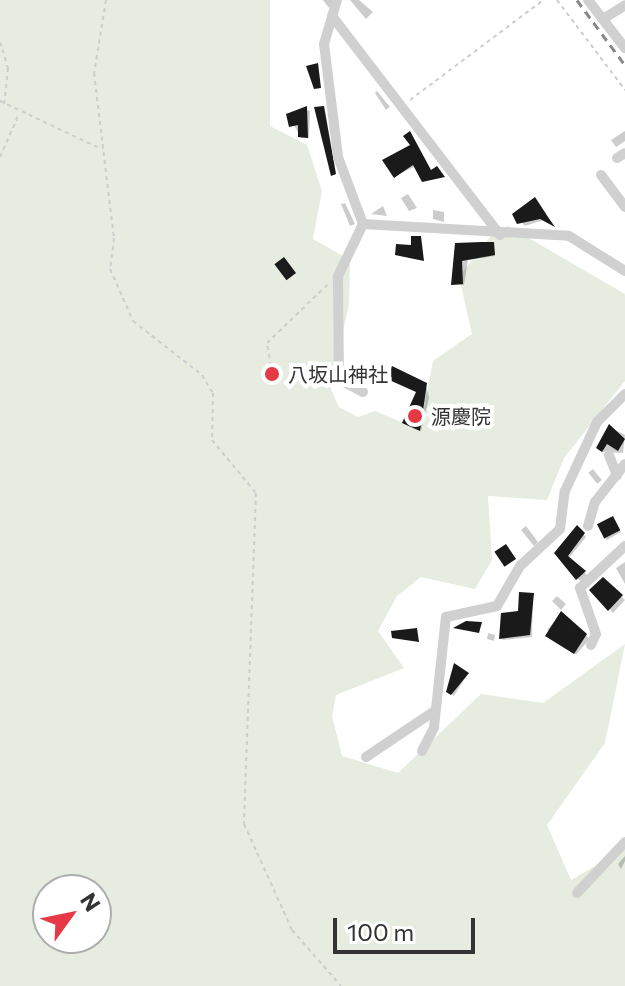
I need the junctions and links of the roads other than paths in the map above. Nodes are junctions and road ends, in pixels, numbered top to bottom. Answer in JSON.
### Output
{"nodes":[{"id":1,"x":337,"y":0,"type":"edge"},
{"id":2,"x":588,"y":0,"type":"edge"},
{"id":3,"x":625,"y":5,"type":"edge"},
{"id":4,"x":332,"y":16,"type":"junction"},
{"id":5,"x":603,"y":19,"type":"junction"},
{"id":6,"x":625,"y":48,"type":"edge"},
{"id":7,"x":601,"y":175,"type":"dead end"},
{"id":8,"x":625,"y":207,"type":"edge"},
{"id":9,"x":363,"y":224,"type":"junction"},
{"id":10,"x":500,"y":235,"type":"junction"},
{"id":11,"x":625,"y":271,"type":"edge"},
{"id":12,"x":363,"y":392,"type":"dead end"},
{"id":13,"x":625,"y":394,"type":"edge"},
{"id":14,"x":609,"y":455,"type":"dead end"},
{"id":15,"x":625,"y":464,"type":"edge"},
{"id":16,"x":617,"y":476,"type":"junction"},
{"id":17,"x":588,"y":526,"type":"dead end"},
{"id":18,"x":625,"y":546,"type":"edge"},
{"id":19,"x":591,"y":645,"type":"dead end"},
{"id":20,"x":433,"y":712,"type":"junction"},
{"id":21,"x":422,"y":751,"type":"dead end"},
{"id":22,"x":366,"y":757,"type":"dead end"},
{"id":23,"x":625,"y":842,"type":"edge"},
{"id":24,"x":577,"y":893,"type":"dead end"}],
"edges":[{"from":1,"to":4,"type":"street"},
{"from":2,"to":5,"type":"street"},
{"from":3,"to":5,"type":"street"},
{"from":4,"to":9,"type":"street"},
{"from":4,"to":10,"type":"street"},
{"from":5,"to":6,"type":"street"},
{"from":7,"to":8,"type":"street"},
{"from":9,"to":10,"type":"street"},
{"from":9,"to":12,"type":"street"},
{"from":10,"to":11,"type":"street"},
{"from":13,"to":20,"type":"street"},
{"from":14,"to":16,"type":"street"},
{"from":15,"to":16,"type":"street"},
{"from":16,"to":17,"type":"street"},
{"from":18,"to":19,"type":"street"},
{"from":20,"to":21,"type":"street"},
{"from":20,"to":22,"type":"street"},
{"from":23,"to":24,"type":"street"}]}
